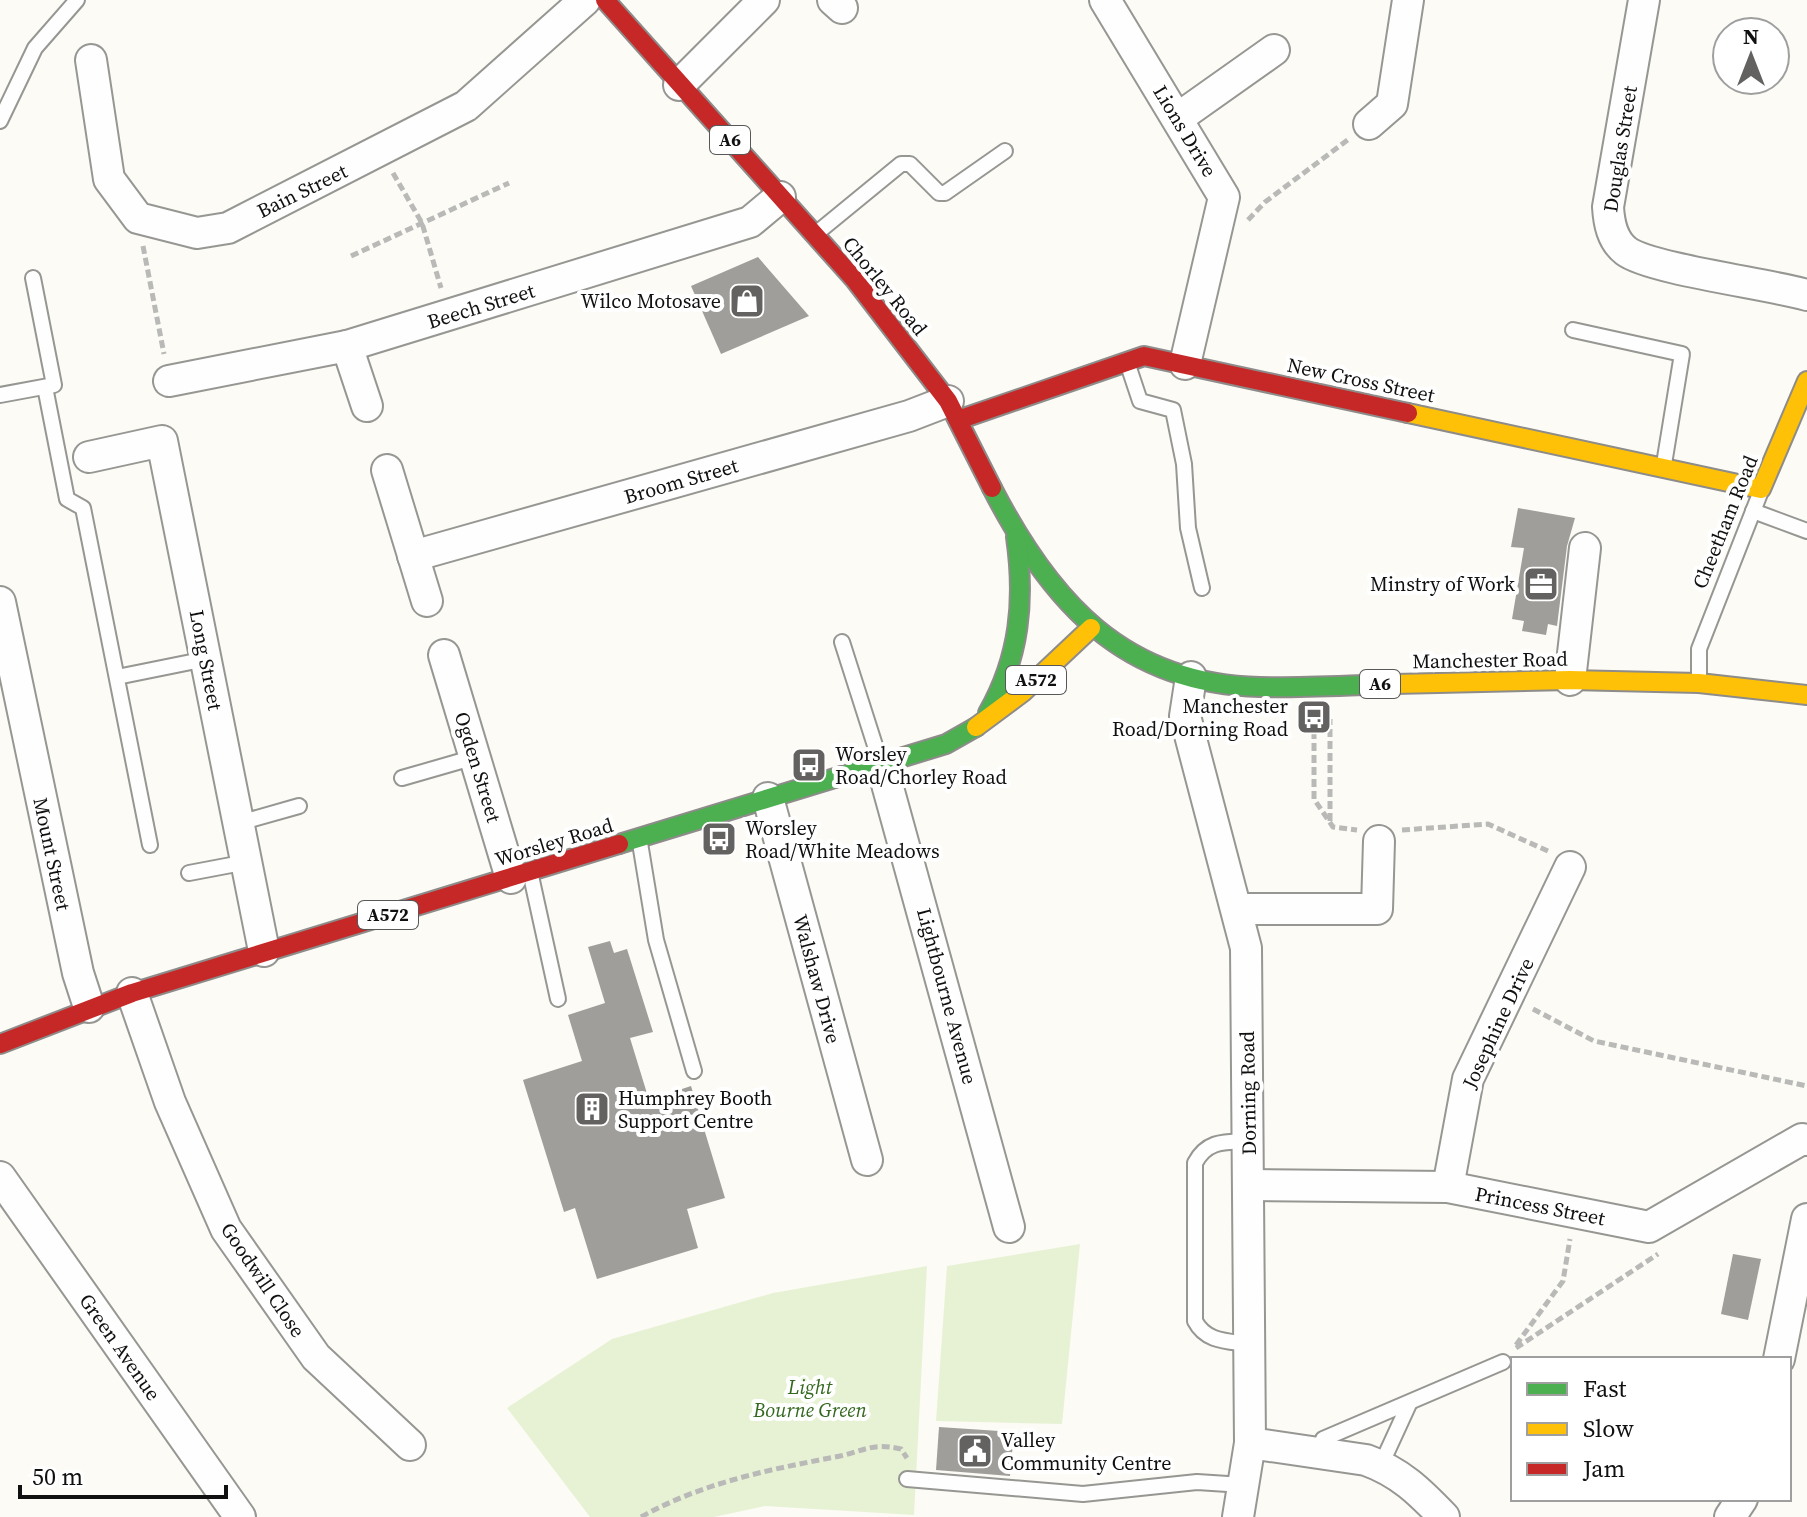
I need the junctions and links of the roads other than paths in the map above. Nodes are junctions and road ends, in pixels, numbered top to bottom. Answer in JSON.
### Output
{"nodes":[{"id":1,"x":77,"y":0,"type":"edge"},
{"id":2,"x":585,"y":0,"type":"edge"},
{"id":3,"x":605,"y":0,"type":"edge"},
{"id":4,"x":764,"y":0,"type":"edge"},
{"id":5,"x":1105,"y":0,"type":"edge"},
{"id":6,"x":1408,"y":0,"type":"edge"},
{"id":7,"x":1644,"y":0,"type":"edge"},
{"id":8,"x":1274,"y":50,"type":"dead end"},
{"id":9,"x":91,"y":60,"type":"dead end"},
{"id":10,"x":679,"y":85,"type":"junction"},
{"id":11,"x":1178,"y":118,"type":"junction"},
{"id":12,"x":0,"y":121,"type":"edge"},
{"id":13,"x":1369,"y":124,"type":"road end"},
{"id":14,"x":1005,"y":151,"type":"dead end"},
{"id":15,"x":780,"y":197,"type":"junction"},
{"id":16,"x":815,"y":235,"type":"junction"},
{"id":17,"x":33,"y":278,"type":"dead end"},
{"id":18,"x":1807,"y":295,"type":"edge"},
{"id":19,"x":1573,"y":330,"type":"dead end"},
{"id":20,"x":347,"y":346,"type":"junction"},
{"id":21,"x":1127,"y":361,"type":"junction"},
{"id":22,"x":1185,"y":364,"type":"junction"},
{"id":23,"x":169,"y":381,"type":"road end"},
{"id":24,"x":1807,"y":381,"type":"edge"},
{"id":25,"x":45,"y":387,"type":"junction"},
{"id":26,"x":0,"y":395,"type":"edge"},
{"id":27,"x":367,"y":406,"type":"dead end"},
{"id":28,"x":953,"y":411,"type":"junction"},
{"id":29,"x":89,"y":457,"type":"dead end"},
{"id":30,"x":1663,"y":468,"type":"junction"},
{"id":31,"x":387,"y":470,"type":"dead end"},
{"id":32,"x":1761,"y":489,"type":"junction"},
{"id":33,"x":1753,"y":511,"type":"junction"},
{"id":34,"x":1807,"y":531,"type":"edge"},
{"id":35,"x":1016,"y":535,"type":"junction"},
{"id":36,"x":1585,"y":548,"type":"dead end"},
{"id":37,"x":413,"y":556,"type":"junction"},
{"id":38,"x":1202,"y":588,"type":"dead end"},
{"id":39,"x":427,"y":601,"type":"dead end"},
{"id":40,"x":0,"y":602,"type":"edge"},
{"id":41,"x":1091,"y":628,"type":"junction"},
{"id":42,"x":842,"y":642,"type":"dead end"},
{"id":43,"x":444,"y":655,"type":"dead end"},
{"id":44,"x":206,"y":659,"type":"junction"},
{"id":45,"x":117,"y":677,"type":"junction"},
{"id":46,"x":1191,"y":677,"type":"junction"},
{"id":47,"x":1570,"y":680,"type":"junction"},
{"id":48,"x":1699,"y":683,"type":"junction"},
{"id":49,"x":1807,"y":695,"type":"edge"},
{"id":50,"x":9,"y":703,"type":"edge"},
{"id":51,"x":978,"y":728,"type":"junction"},
{"id":52,"x":475,"y":757,"type":"junction"},
{"id":53,"x":882,"y":766,"type":"junction"},
{"id":54,"x":402,"y":778,"type":"dead end"},
{"id":55,"x":768,"y":798,"type":"junction"},
{"id":56,"x":299,"y":806,"type":"dead end"},
{"id":57,"x":239,"y":823,"type":"junction"},
{"id":58,"x":1379,"y":837,"type":"road end"},
{"id":59,"x":639,"y":838,"type":"junction"},
{"id":60,"x":150,"y":845,"type":"dead end"},
{"id":61,"x":247,"y":862,"type":"junction"},
{"id":62,"x":1570,"y":867,"type":"road end"},
{"id":63,"x":189,"y":873,"type":"dead end"},
{"id":64,"x":521,"y":875,"type":"junction"},
{"id":65,"x":1237,"y":909,"type":"junction"},
{"id":66,"x":264,"y":951,"type":"junction"},
{"id":67,"x":132,"y":993,"type":"junction"},
{"id":68,"x":558,"y":999,"type":"dead end"},
{"id":69,"x":89,"y":1007,"type":"junction"},
{"id":70,"x":0,"y":1044,"type":"edge"},
{"id":71,"x":694,"y":1071,"type":"dead end"},
{"id":72,"x":1807,"y":1140,"type":"edge"},
{"id":73,"x":1249,"y":1141,"type":"junction"},
{"id":74,"x":867,"y":1160,"type":"dead end"},
{"id":75,"x":0,"y":1177,"type":"edge"},
{"id":76,"x":1250,"y":1185,"type":"junction"},
{"id":77,"x":1448,"y":1187,"type":"junction"},
{"id":78,"x":1807,"y":1219,"type":"edge"},
{"id":79,"x":1009,"y":1227,"type":"dead end"},
{"id":80,"x":1248,"y":1344,"type":"junction"},
{"id":81,"x":1779,"y":1357,"type":"edge"},
{"id":82,"x":1503,"y":1362,"type":"dead end"},
{"id":83,"x":1409,"y":1404,"type":"junction"},
{"id":84,"x":1250,"y":1443,"type":"junction"},
{"id":85,"x":410,"y":1445,"type":"dead end"},
{"id":86,"x":1320,"y":1452,"type":"junction"},
{"id":87,"x":1381,"y":1465,"type":"junction"},
{"id":88,"x":907,"y":1479,"type":"road end"},
{"id":89,"x":1243,"y":1485,"type":"junction"},
{"id":90,"x":240,"y":1517,"type":"edge"},
{"id":91,"x":1238,"y":1517,"type":"edge"},
{"id":92,"x":1444,"y":1517,"type":"edge"}],
"edges":[{"from":1,"to":12,"type":"lane"},
{"from":2,"to":9,"type":"street","name":"Bain Street"},
{"from":3,"to":10,"type":"main road","name":"Chorley Road","number":"A6"},
{"from":4,"to":10,"type":"street"},
{"from":5,"to":11,"type":"street","name":"Lions Drive"},
{"from":6,"to":13,"type":"street"},
{"from":7,"to":18,"type":"street","name":"Douglas Street"},
{"from":8,"to":11,"type":"street"},
{"from":10,"to":15,"type":"main road","name":"Chorley Road","number":"A6"},
{"from":11,"to":22,"type":"street","name":"Lions Drive"},
{"from":14,"to":16,"type":"lane"},
{"from":15,"to":16,"type":"main road","name":"Chorley Road","number":"A6"},
{"from":15,"to":20,"type":"street","name":"Beech Street"},
{"from":16,"to":28,"type":"main road","name":"Chorley Road","number":"A6"},
{"from":17,"to":25,"type":"lane"},
{"from":19,"to":30,"type":"lane"},
{"from":20,"to":23,"type":"street","name":"Beech Street"},
{"from":20,"to":27,"type":"street"},
{"from":21,"to":22,"type":"main road","name":"New Cross Street"},
{"from":21,"to":28,"type":"main road","name":"New Cross Street"},
{"from":21,"to":38,"type":"lane"},
{"from":22,"to":30,"type":"main road","name":"New Cross Street"},
{"from":24,"to":32,"type":"main road","name":"Cheetham Road"},
{"from":25,"to":26,"type":"lane"},
{"from":25,"to":45,"type":"lane"},
{"from":28,"to":35,"type":"main road","name":"Chorley Road","number":"A6"},
{"from":28,"to":37,"type":"street","name":"Broom Street"},
{"from":29,"to":44,"type":"street","name":"Long Street"},
{"from":30,"to":32,"type":"main road","name":"New Cross Street"},
{"from":31,"to":37,"type":"street"},
{"from":32,"to":33,"type":"lane","name":"Cheetham Road"},
{"from":33,"to":34,"type":"lane"},
{"from":33,"to":48,"type":"lane","name":"Cheetham Road"},
{"from":35,"to":41,"type":"main road","name":"Chorley Road","number":"A6"},
{"from":35,"to":51,"type":"main road"},
{"from":36,"to":47,"type":"street"},
{"from":37,"to":39,"type":"street"},
{"from":40,"to":50,"type":"street","name":"Mount Street"},
{"from":41,"to":46,"type":"main road","name":"Manchester Road","number":"A6"},
{"from":41,"to":51,"type":"main road","name":"Worsley Road","number":"A572"},
{"from":42,"to":53,"type":"lane"},
{"from":43,"to":52,"type":"street","name":"Ogden Street"},
{"from":44,"to":45,"type":"lane"},
{"from":44,"to":57,"type":"street","name":"Long Street"},
{"from":45,"to":60,"type":"lane"},
{"from":46,"to":47,"type":"main road","name":"Manchester Road","number":"A6"},
{"from":46,"to":65,"type":"street","name":"Dorning Road"},
{"from":47,"to":48,"type":"main road","name":"Manchester Road","number":"A6"},
{"from":48,"to":49,"type":"main road","name":"Manchester Road","number":"A6"},
{"from":50,"to":69,"type":"street","name":"Mount Street"},
{"from":51,"to":53,"type":"main road","name":"Worsley Road","number":"A572"},
{"from":52,"to":54,"type":"lane"},
{"from":52,"to":64,"type":"street","name":"Ogden Street"},
{"from":53,"to":55,"type":"main road","name":"Worsley Road","number":"A572"},
{"from":53,"to":79,"type":"street","name":"Lightbourne Avenue"},
{"from":55,"to":59,"type":"main road","name":"Worsley Road","number":"A572"},
{"from":55,"to":74,"type":"street","name":"Walshaw Drive"},
{"from":56,"to":57,"type":"lane"},
{"from":57,"to":61,"type":"street","name":"Long Street"},
{"from":58,"to":65,"type":"street"},
{"from":59,"to":64,"type":"main road","name":"Worsley Road","number":"A572"},
{"from":59,"to":71,"type":"lane"},
{"from":61,"to":63,"type":"lane"},
{"from":61,"to":66,"type":"street","name":"Long Street"},
{"from":62,"to":77,"type":"street","name":"Josephine Drive"},
{"from":64,"to":66,"type":"main road","name":"Worsley Road","number":"A572"},
{"from":64,"to":68,"type":"lane"},
{"from":65,"to":73,"type":"street","name":"Dorning Road"},
{"from":66,"to":67,"type":"main road","name":"Worsley Road","number":"A572"},
{"from":67,"to":69,"type":"main road","name":"Worsley Road","number":"A572"},
{"from":67,"to":85,"type":"street","name":"Goodwill Close"},
{"from":69,"to":70,"type":"main road","name":"Worsley Road","number":"A572"},
{"from":72,"to":77,"type":"street","name":"Princess Street"},
{"from":73,"to":76,"type":"street","name":"Dorning Road"},
{"from":73,"to":80,"type":"lane"},
{"from":75,"to":90,"type":"street","name":"Green Avenue"},
{"from":76,"to":77,"type":"street","name":"Princess Street"},
{"from":76,"to":80,"type":"street","name":"Dorning Road"},
{"from":78,"to":81,"type":"street"},
{"from":80,"to":84,"type":"street","name":"Dorning Road"},
{"from":82,"to":83,"type":"lane"},
{"from":83,"to":86,"type":"lane"},
{"from":83,"to":87,"type":"lane"},
{"from":84,"to":86,"type":"street"},
{"from":84,"to":89,"type":"street","name":"Dorning Road"},
{"from":86,"to":87,"type":"street"},
{"from":87,"to":92,"type":"street"},
{"from":88,"to":89,"type":"lane"},
{"from":89,"to":91,"type":"street","name":"Dorning Road"}]}
